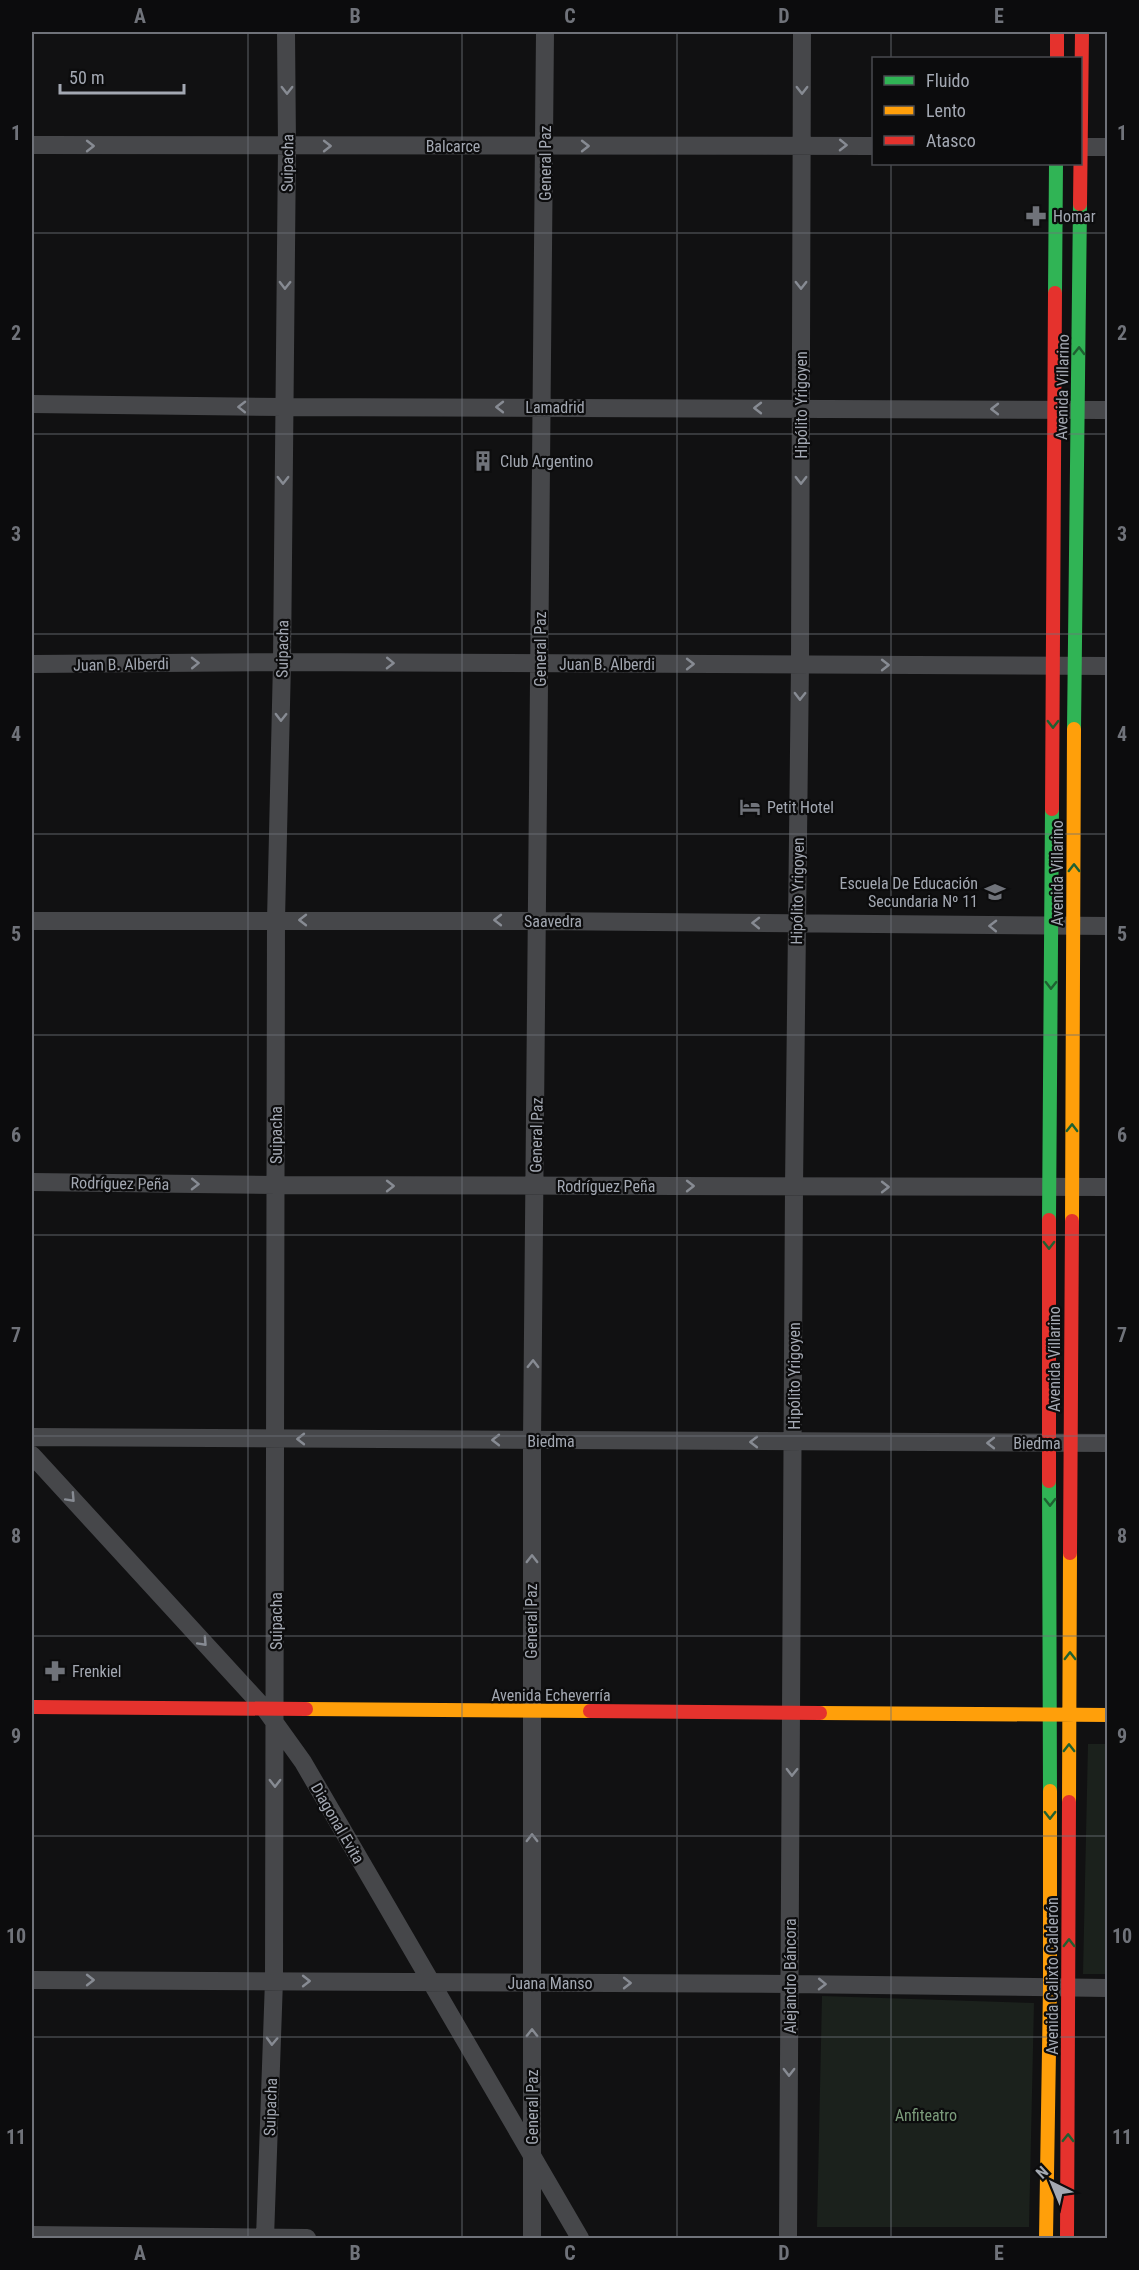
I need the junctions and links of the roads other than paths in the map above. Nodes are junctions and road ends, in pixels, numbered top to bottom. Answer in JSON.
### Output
{"nodes":[{"id":1,"x":286,"y":32,"type":"edge"},
{"id":2,"x":545,"y":32,"type":"edge"},
{"id":3,"x":802,"y":32,"type":"edge"},
{"id":4,"x":1057,"y":32,"type":"edge"},
{"id":5,"x":1082,"y":32,"type":"edge"},
{"id":6,"x":1057,"y":57,"type":"edge"},
{"id":7,"x":1082,"y":57,"type":"edge"},
{"id":8,"x":802,"y":145,"type":"junction"},
{"id":9,"x":32,"y":146,"type":"edge"},
{"id":10,"x":287,"y":146,"type":"junction"},
{"id":11,"x":545,"y":146,"type":"junction"},
{"id":12,"x":872,"y":146,"type":"edge"},
{"id":13,"x":1082,"y":147,"type":"edge"},
{"id":14,"x":1107,"y":147,"type":"edge"},
{"id":15,"x":1056,"y":165,"type":"edge"},
{"id":16,"x":1081,"y":165,"type":"edge"},
{"id":17,"x":32,"y":404,"type":"edge"},
{"id":18,"x":283,"y":407,"type":"junction"},
{"id":19,"x":542,"y":407,"type":"junction"},
{"id":20,"x":801,"y":408,"type":"junction"},
{"id":21,"x":1053,"y":410,"type":"junction"},
{"id":22,"x":1078,"y":410,"type":"junction"},
{"id":23,"x":1107,"y":410,"type":"edge"},
{"id":24,"x":282,"y":662,"type":"junction"},
{"id":25,"x":32,"y":664,"type":"edge"},
{"id":26,"x":540,"y":664,"type":"junction"},
{"id":27,"x":800,"y":664,"type":"junction"},
{"id":28,"x":1053,"y":666,"type":"junction"},
{"id":29,"x":1074,"y":666,"type":"junction"},
{"id":30,"x":1107,"y":666,"type":"edge"},
{"id":31,"x":276,"y":920,"type":"junction"},
{"id":32,"x":32,"y":921,"type":"edge"},
{"id":33,"x":538,"y":921,"type":"junction"},
{"id":34,"x":797,"y":923,"type":"junction"},
{"id":35,"x":1052,"y":926,"type":"junction"},
{"id":36,"x":1074,"y":927,"type":"junction"},
{"id":37,"x":1107,"y":927,"type":"edge"},
{"id":38,"x":32,"y":1182,"type":"edge"},
{"id":39,"x":276,"y":1185,"type":"junction"},
{"id":40,"x":535,"y":1186,"type":"junction"},
{"id":41,"x":794,"y":1186,"type":"junction"},
{"id":42,"x":1072,"y":1186,"type":"junction"},
{"id":43,"x":1049,"y":1187,"type":"junction"},
{"id":44,"x":1107,"y":1187,"type":"edge"},
{"id":45,"x":32,"y":1437,"type":"edge"},
{"id":46,"x":276,"y":1439,"type":"junction"},
{"id":47,"x":532,"y":1441,"type":"junction"},
{"id":48,"x":794,"y":1443,"type":"junction"},
{"id":49,"x":1050,"y":1443,"type":"junction"},
{"id":50,"x":1071,"y":1443,"type":"junction"},
{"id":51,"x":1107,"y":1443,"type":"edge"},
{"id":52,"x":32,"y":1455,"type":"edge"},
{"id":53,"x":32,"y":1707,"type":"edge"},
{"id":54,"x":531,"y":1711,"type":"junction"},
{"id":55,"x":793,"y":1714,"type":"junction"},
{"id":56,"x":1050,"y":1714,"type":"junction"},
{"id":57,"x":1069,"y":1714,"type":"junction"},
{"id":58,"x":272,"y":1715,"type":"junction"},
{"id":59,"x":1107,"y":1715,"type":"edge"},
{"id":60,"x":32,"y":1980,"type":"edge"},
{"id":61,"x":274,"y":1980,"type":"junction"},
{"id":62,"x":429,"y":1982,"type":"junction"},
{"id":63,"x":532,"y":1983,"type":"junction"},
{"id":64,"x":789,"y":1984,"type":"junction"},
{"id":65,"x":1050,"y":1988,"type":"junction"},
{"id":66,"x":1069,"y":1988,"type":"junction"},
{"id":67,"x":1107,"y":1988,"type":"edge"},
{"id":68,"x":532,"y":2157,"type":"junction"},
{"id":69,"x":32,"y":2235,"type":"edge"},
{"id":70,"x":265,"y":2238,"type":"edge"},
{"id":71,"x":308,"y":2238,"type":"edge"},
{"id":72,"x":532,"y":2238,"type":"edge"},
{"id":73,"x":580,"y":2238,"type":"edge"},
{"id":74,"x":788,"y":2238,"type":"edge"},
{"id":75,"x":1046,"y":2238,"type":"edge"},
{"id":76,"x":1067,"y":2238,"type":"edge"}],
"edges":[{"from":1,"to":10,"type":"street","name":"Suipacha","one_way":true},
{"from":2,"to":11,"type":"street","name":"General Paz"},
{"from":3,"to":8,"type":"street","name":"Hipólito Yrigoyen","one_way":true},
{"from":4,"to":6,"type":"main road"},
{"from":5,"to":7,"type":"main road","name":"Avenida Villarino"},
{"from":11,"to":8,"type":"street","name":"Balcarce","one_way":true},
{"from":8,"to":12,"type":"street","name":"Balcarce","one_way":true},
{"from":8,"to":20,"type":"street","name":"Hipólito Yrigoyen","one_way":true},
{"from":9,"to":10,"type":"street","name":"Balcarce","one_way":true},
{"from":10,"to":11,"type":"street","name":"Balcarce","one_way":true},
{"from":10,"to":18,"type":"street","name":"Suipacha","one_way":true},
{"from":11,"to":19,"type":"street","name":"General Paz"},
{"from":13,"to":14,"type":"street"},
{"from":15,"to":21,"type":"main road","name":"Avenida Villarino"},
{"from":22,"to":16,"type":"main road","name":"Avenida Villarino","one_way":true},
{"from":18,"to":17,"type":"street","name":"Lamadrid","one_way":true},
{"from":19,"to":18,"type":"street","name":"Lamadrid","one_way":true},
{"from":18,"to":24,"type":"street","name":"Suipacha","one_way":true},
{"from":20,"to":19,"type":"street","name":"Lamadrid","one_way":true},
{"from":19,"to":26,"type":"street","name":"General Paz"},
{"from":21,"to":20,"type":"street","name":"Lamadrid","one_way":true},
{"from":20,"to":27,"type":"street","name":"Hipólito Yrigoyen","one_way":true},
{"from":21,"to":22,"type":"street","name":"Lamadrid"},
{"from":21,"to":28,"type":"main road","name":"Avenida Villarino"},
{"from":22,"to":23,"type":"street","name":"Lamadrid"},
{"from":22,"to":29,"type":"main road","name":"Avenida Villarino"},
{"from":25,"to":24,"type":"street","name":"Juan B. Alberdi","one_way":true},
{"from":24,"to":26,"type":"street","name":"Juan B. Alberdi","one_way":true},
{"from":24,"to":31,"type":"street","name":"Suipacha","one_way":true},
{"from":26,"to":27,"type":"street","name":"Juan B. Alberdi","one_way":true},
{"from":26,"to":33,"type":"street","name":"General Paz"},
{"from":27,"to":28,"type":"street","name":"Juan B. Alberdi","one_way":true},
{"from":27,"to":34,"type":"street","name":"Hipólito Yrigoyen","one_way":true},
{"from":28,"to":29,"type":"street","name":"Juan B. Alberdi"},
{"from":28,"to":35,"type":"main road","name":"Avenida Villarino","one_way":true},
{"from":29,"to":30,"type":"street","name":"Juan B. Alberdi"},
{"from":36,"to":29,"type":"main road","name":"Avenida Villarino","one_way":true},
{"from":31,"to":32,"type":"street","name":"Saavedra"},
{"from":33,"to":31,"type":"street","name":"Saavedra","one_way":true},
{"from":31,"to":39,"type":"street","name":"Suipacha"},
{"from":34,"to":33,"type":"street","name":"Saavedra","one_way":true},
{"from":33,"to":40,"type":"street","name":"General Paz"},
{"from":35,"to":34,"type":"street","name":"Saavedra","one_way":true},
{"from":34,"to":41,"type":"street","name":"Hipólito Yrigoyen"},
{"from":35,"to":36,"type":"street","name":"Saavedra"},
{"from":35,"to":43,"type":"main road","name":"Avenida Villarino","one_way":true},
{"from":36,"to":37,"type":"street","name":"Saavedra"},
{"from":42,"to":36,"type":"main road","name":"Avenida Villarino","one_way":true},
{"from":38,"to":39,"type":"street","name":"Rodríguez Peña","one_way":true},
{"from":39,"to":40,"type":"street","name":"Rodríguez Peña","one_way":true},
{"from":39,"to":46,"type":"street","name":"Suipacha"},
{"from":40,"to":41,"type":"street","name":"Rodríguez Peña","one_way":true},
{"from":47,"to":40,"type":"street","name":"General Paz","one_way":true},
{"from":41,"to":43,"type":"street","name":"Rodríguez Peña","one_way":true},
{"from":41,"to":48,"type":"street","name":"Hipólito Yrigoyen"},
{"from":42,"to":43,"type":"street","name":"Rodríguez Peña"},
{"from":42,"to":44,"type":"street","name":"Rodríguez Peña"},
{"from":42,"to":50,"type":"main road","name":"Avenida Villarino"},
{"from":43,"to":49,"type":"main road","name":"Avenida Villarino","one_way":true},
{"from":45,"to":46,"type":"street","name":"Biedma"},
{"from":47,"to":46,"type":"street","name":"Biedma","one_way":true},
{"from":46,"to":58,"type":"street","name":"Suipacha"},
{"from":48,"to":47,"type":"street","name":"Biedma","one_way":true},
{"from":54,"to":47,"type":"street","name":"General Paz","one_way":true},
{"from":49,"to":48,"type":"street","name":"Biedma","one_way":true},
{"from":48,"to":55,"type":"street","name":"Hipólito Yrigoyen"},
{"from":49,"to":50,"type":"street","name":"Biedma"},
{"from":49,"to":56,"type":"main road","name":"Avenida Villarino","one_way":true},
{"from":50,"to":51,"type":"street","name":"Biedma"},
{"from":57,"to":50,"type":"main road","name":"Avenida Villarino","one_way":true},
{"from":52,"to":58,"type":"street","name":"Diagonal Evita","one_way":true},
{"from":53,"to":58,"type":"main road","name":"Avenida Echeverría"},
{"from":54,"to":55,"type":"main road","name":"Avenida Echeverría"},
{"from":54,"to":58,"type":"main road","name":"Avenida Echeverría"},
{"from":63,"to":54,"type":"street","name":"General Paz","one_way":true},
{"from":55,"to":56,"type":"main road","name":"Avenida Echeverría"},
{"from":55,"to":64,"type":"street","name":"Alejandro Báncora","one_way":true},
{"from":56,"to":57,"type":"main road","name":"Avenida Echeverría"},
{"from":56,"to":65,"type":"main road","name":"Avenida Calixto Calderón","one_way":true},
{"from":57,"to":59,"type":"main road","name":"Avenida Echeverría"},
{"from":66,"to":57,"type":"main road","name":"Avenida Calixto Calderón","one_way":true},
{"from":58,"to":61,"type":"street","name":"Suipacha","one_way":true},
{"from":58,"to":62,"type":"street","name":"Diagonal Evita"},
{"from":60,"to":61,"type":"street","name":"Juana Manso","one_way":true},
{"from":61,"to":62,"type":"street","name":"Juana Manso","one_way":true},
{"from":61,"to":70,"type":"street","name":"Suipacha","one_way":true},
{"from":62,"to":63,"type":"street","name":"Juana Manso"},
{"from":62,"to":68,"type":"street","name":"Diagonal Evita"},
{"from":63,"to":64,"type":"street","name":"Juana Manso","one_way":true},
{"from":68,"to":63,"type":"street","name":"General Paz","one_way":true},
{"from":64,"to":65,"type":"street","name":"Juana Manso","one_way":true},
{"from":64,"to":74,"type":"street","name":"Alejandro Báncora","one_way":true},
{"from":65,"to":66,"type":"street","name":"Juana Manso"},
{"from":65,"to":75,"type":"main road","name":"Avenida Calixto Calderón"},
{"from":66,"to":67,"type":"street","name":"Juana Manso"},
{"from":76,"to":66,"type":"main road","name":"Avenida Calixto Calderón","one_way":true},
{"from":68,"to":72,"type":"street","name":"General Paz"},
{"from":68,"to":73,"type":"street","name":"Diagonal Evita"},
{"from":69,"to":70,"type":"street"},
{"from":70,"to":71,"type":"street"}]}
